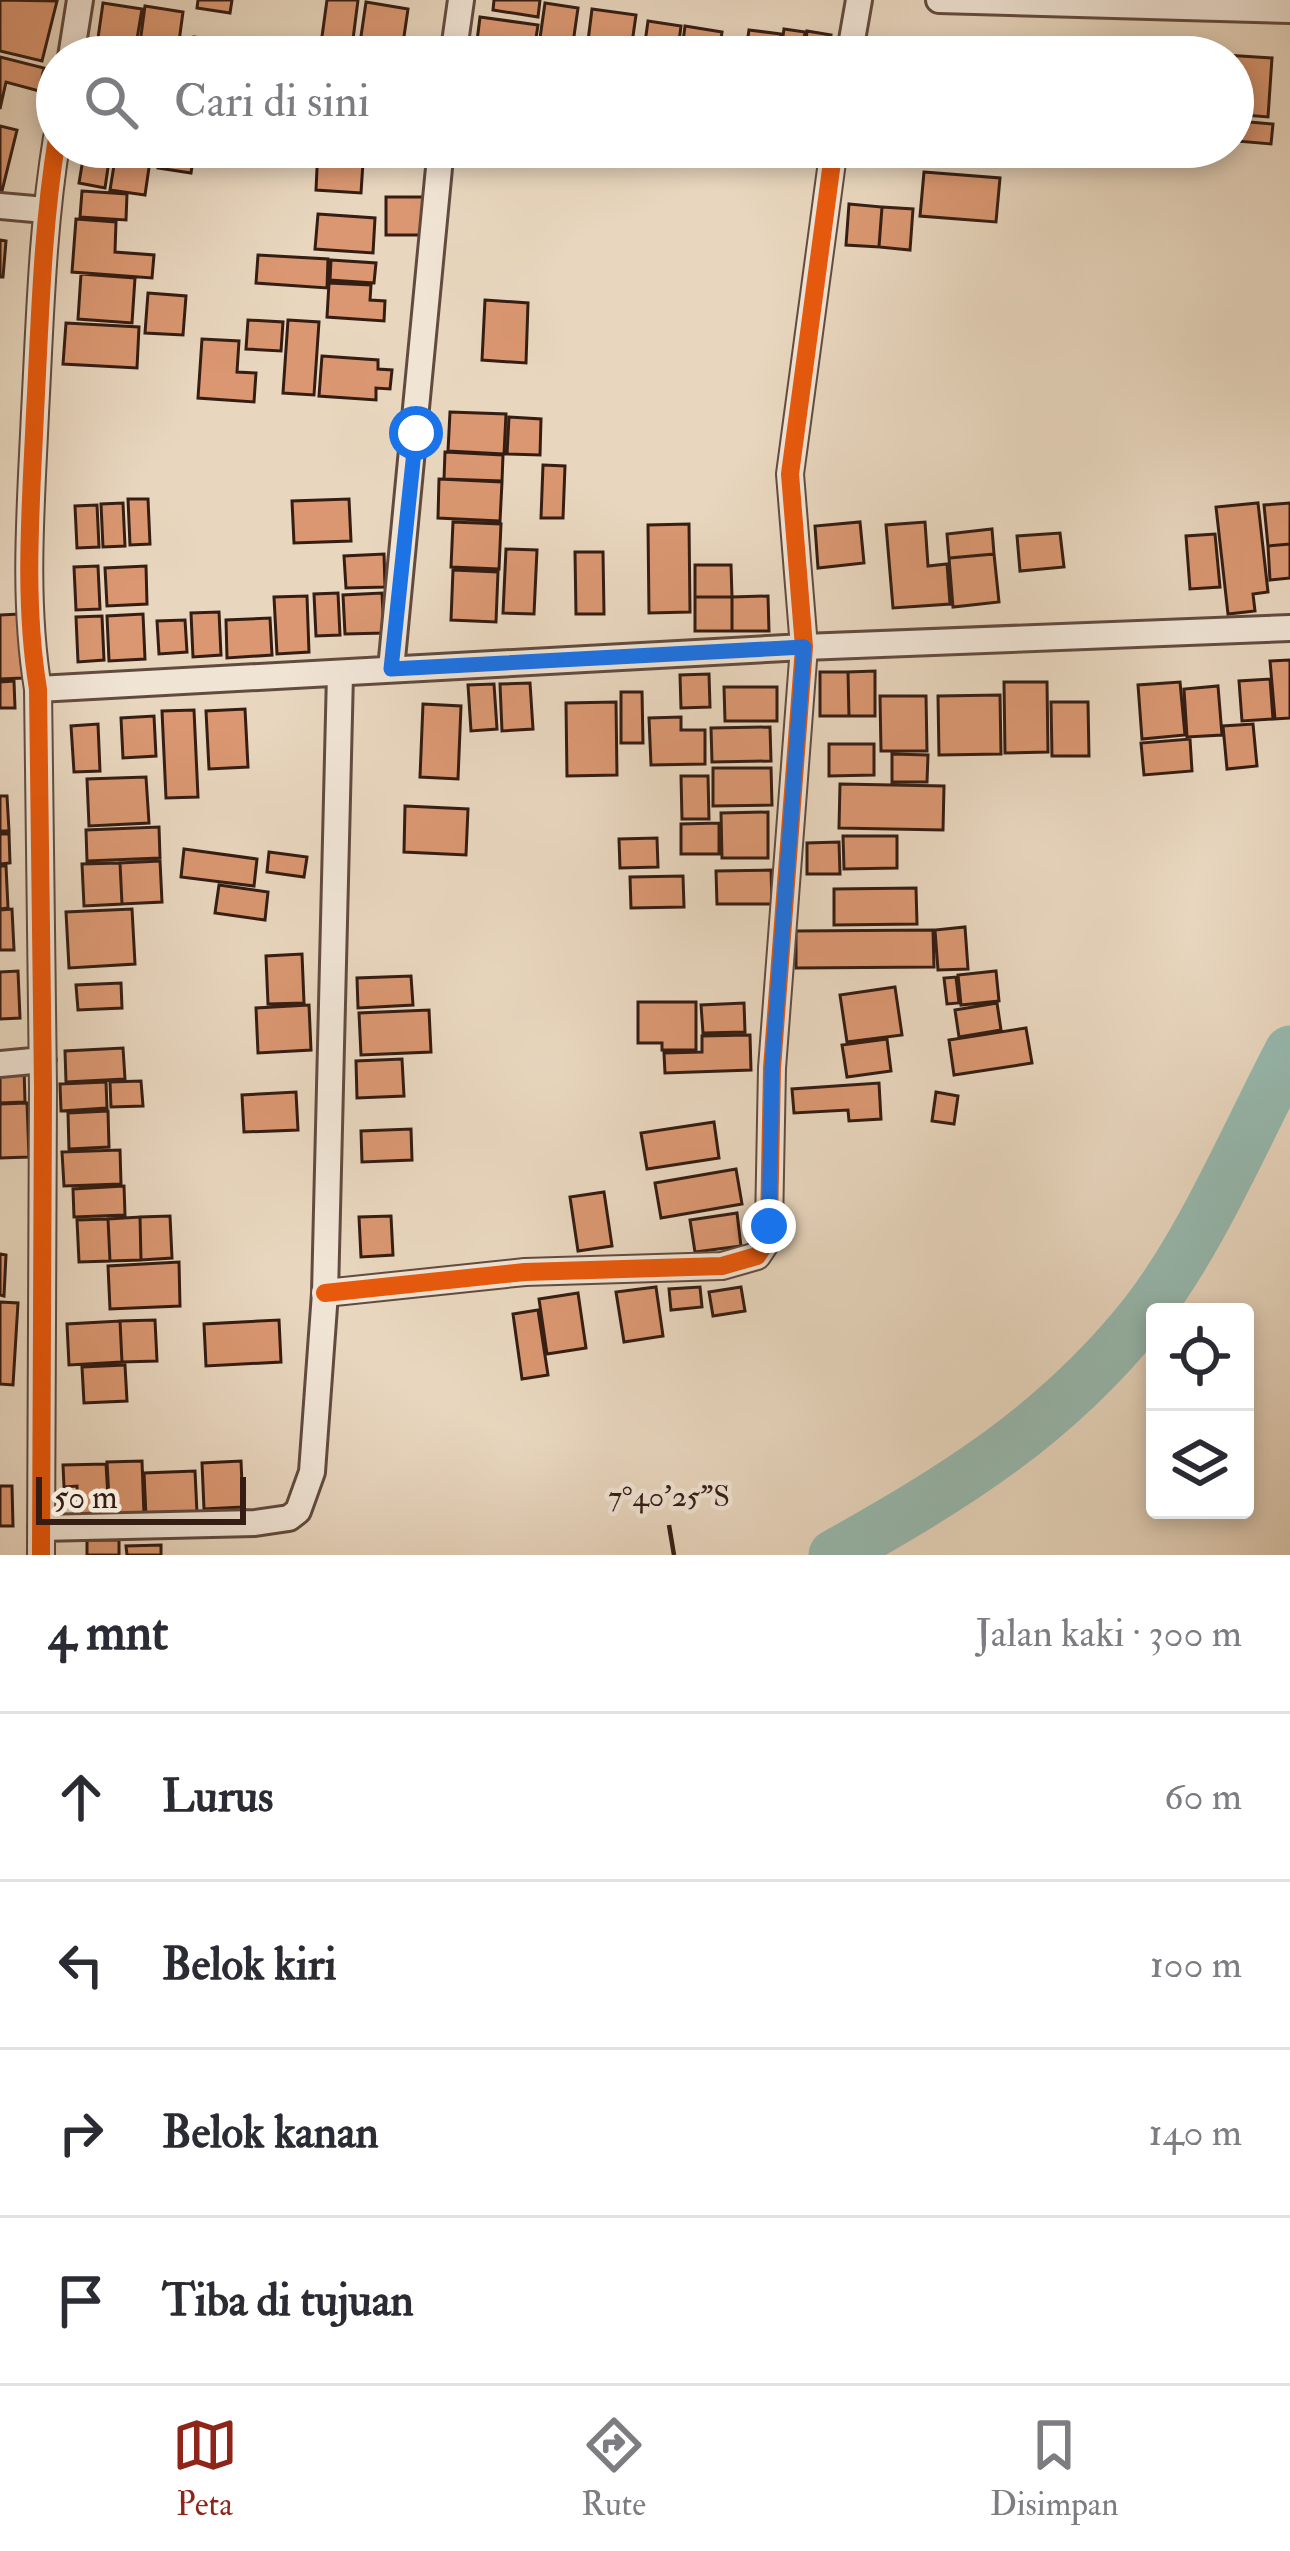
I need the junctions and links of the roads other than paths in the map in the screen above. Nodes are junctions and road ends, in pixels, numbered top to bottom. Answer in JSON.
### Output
{"nodes":[{"id":1,"x":80,"y":0,"type":"edge"},
{"id":2,"x":461,"y":0,"type":"edge"},
{"id":3,"x":859,"y":0,"type":"edge"},
{"id":4,"x":939,"y":0,"type":"edge"},
{"id":5,"x":1290,"y":10,"type":"edge"},
{"id":6,"x":74,"y":36,"type":"edge"},
{"id":7,"x":456,"y":36,"type":"edge"},
{"id":8,"x":853,"y":36,"type":"edge"},
{"id":9,"x":52,"y":168,"type":"edge"},
{"id":10,"x":439,"y":168,"type":"edge"},
{"id":11,"x":830,"y":168,"type":"edge"},
{"id":12,"x":0,"y":206,"type":"edge"},
{"id":13,"x":45,"y":210,"type":"junction"},
{"id":14,"x":1290,"y":628,"type":"edge"},
{"id":15,"x":804,"y":647,"type":"junction"},
{"id":16,"x":391,"y":669,"type":"junction"},
{"id":17,"x":340,"y":674,"type":"junction"},
{"id":18,"x":38,"y":689,"type":"junction"},
{"id":19,"x":43,"y":1060,"type":"junction"},
{"id":20,"x":0,"y":1064,"type":"edge"},
{"id":21,"x":325,"y":1294,"type":"junction"},
{"id":22,"x":41,"y":1528,"type":"junction"},
{"id":23,"x":41,"y":1555,"type":"edge"}],
"edges":[{"from":1,"to":6,"type":"street"},
{"from":2,"to":7,"type":"street"},
{"from":3,"to":8,"type":"street"},
{"from":4,"to":5,"type":"street"},
{"from":9,"to":13,"type":"street"},
{"from":10,"to":16,"type":"street"},
{"from":11,"to":15,"type":"street"},
{"from":12,"to":13,"type":"street"},
{"from":13,"to":18,"type":"street"},
{"from":14,"to":15,"type":"street"},
{"from":15,"to":16,"type":"street"},
{"from":15,"to":21,"type":"street"},
{"from":16,"to":17,"type":"street"},
{"from":17,"to":18,"type":"street"},
{"from":17,"to":21,"type":"street"},
{"from":18,"to":19,"type":"street"},
{"from":19,"to":20,"type":"street"},
{"from":19,"to":22,"type":"street"},
{"from":21,"to":22,"type":"street"},
{"from":22,"to":23,"type":"street"}]}
